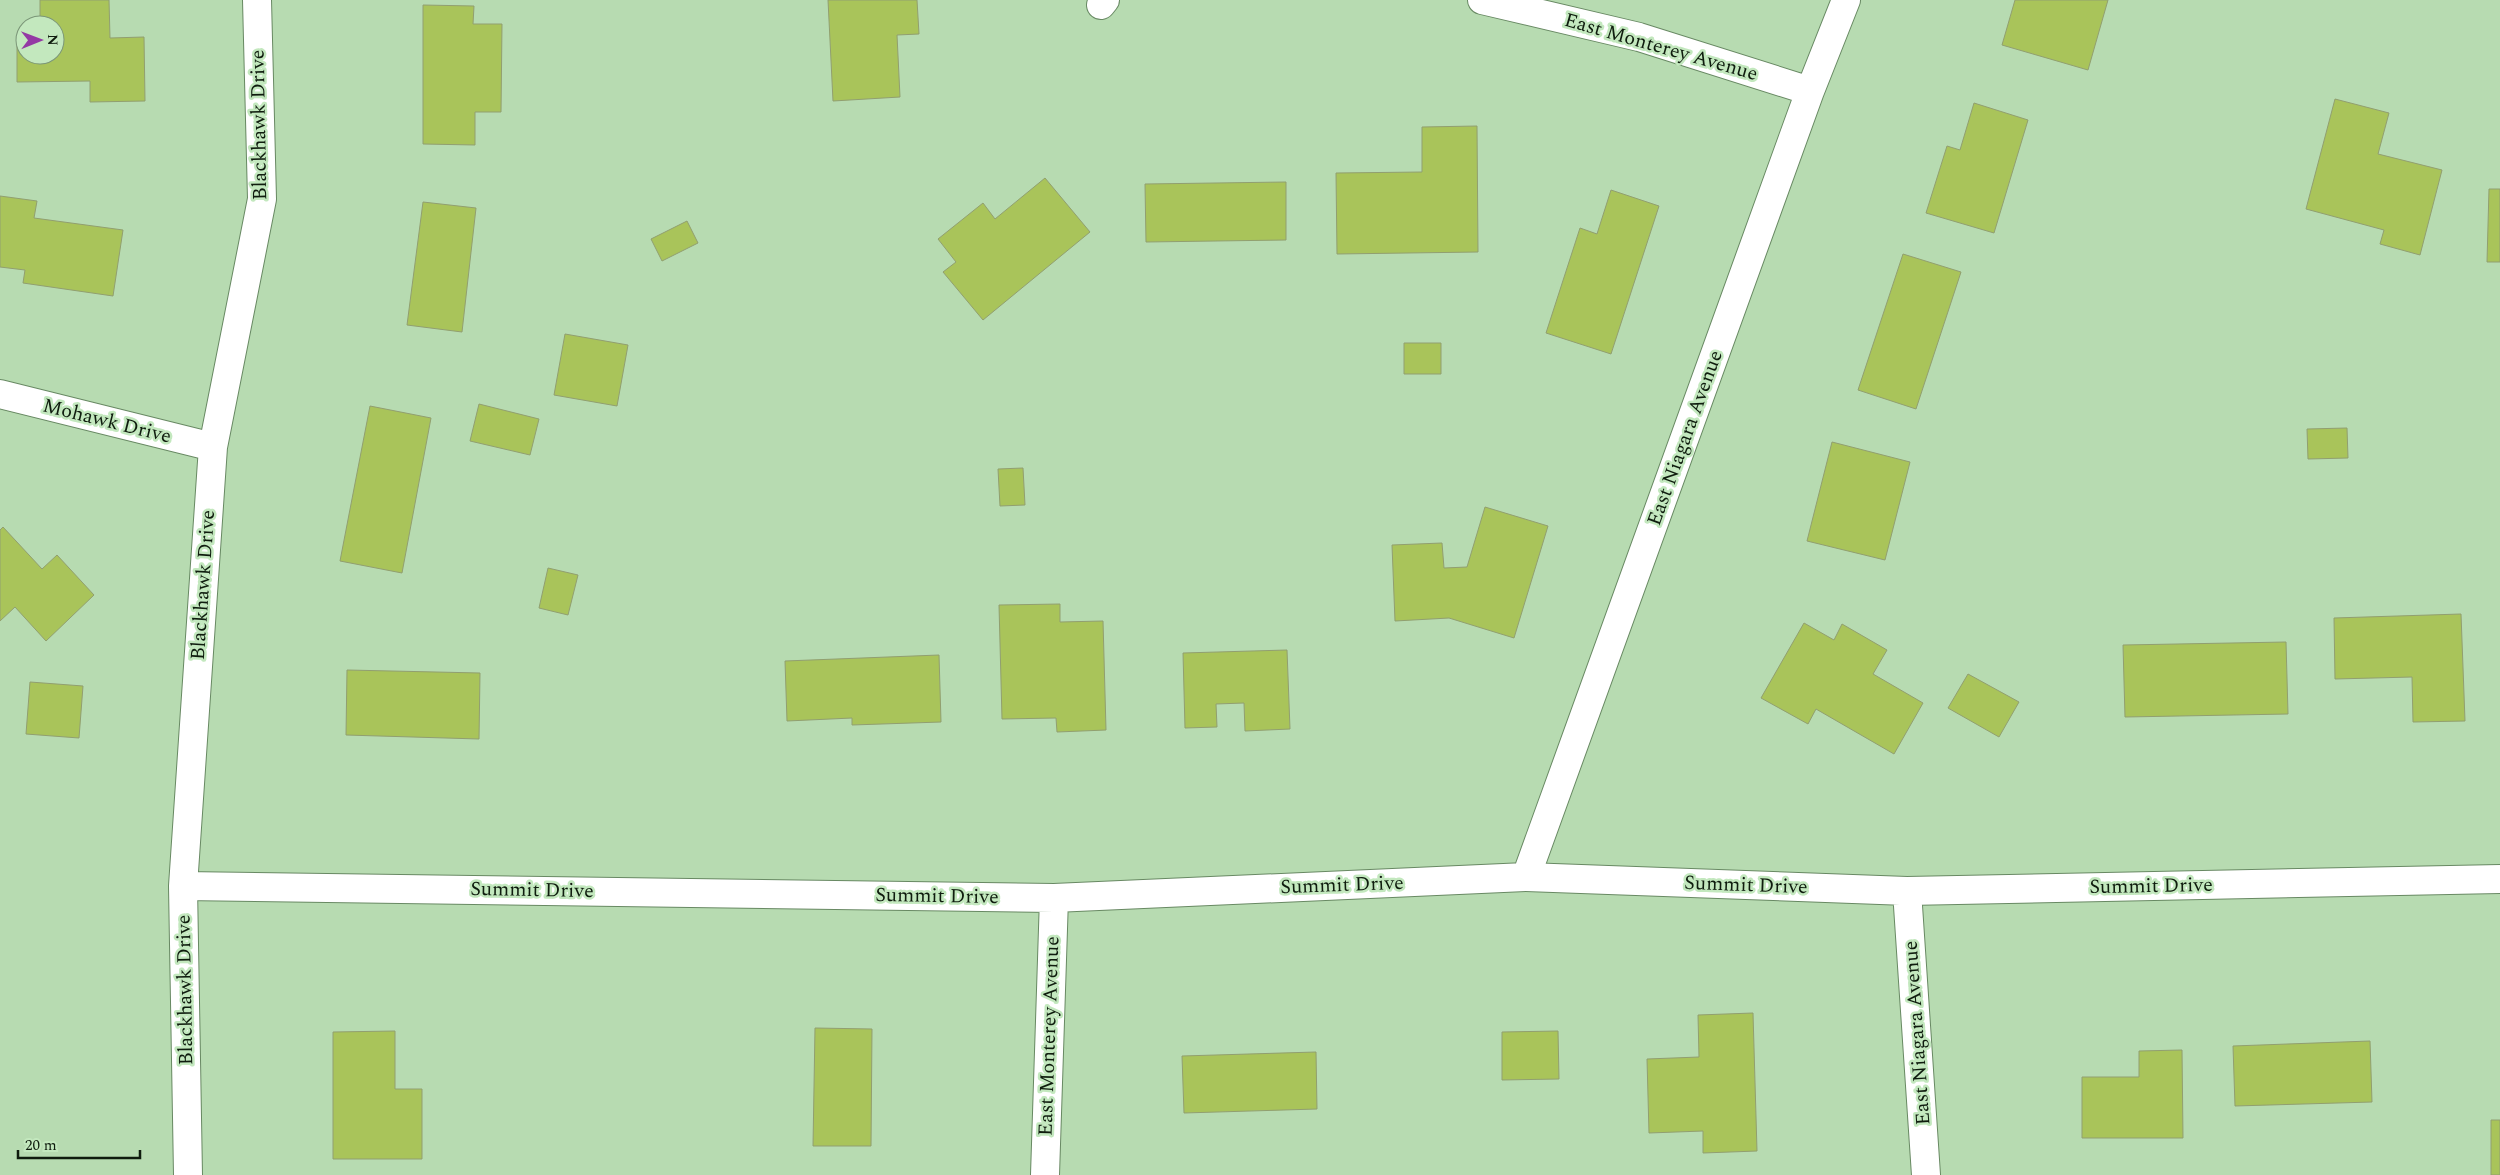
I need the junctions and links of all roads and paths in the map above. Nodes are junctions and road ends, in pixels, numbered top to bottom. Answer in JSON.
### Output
{"nodes":[{"id":1,"x":256,"y":0,"type":"edge"},
{"id":2,"x":1482,"y":0,"type":"edge"},
{"id":3,"x":1846,"y":0,"type":"edge"},
{"id":4,"x":1810,"y":91,"type":"junction"},
{"id":5,"x":0,"y":394,"type":"edge"},
{"id":6,"x":213,"y":447,"type":"junction"},
{"id":7,"x":1526,"y":877,"type":"junction"},
{"id":8,"x":2500,"y":879,"type":"edge"},
{"id":9,"x":183,"y":886,"type":"junction"},
{"id":10,"x":1907,"y":891,"type":"junction"},
{"id":11,"x":1054,"y":898,"type":"junction"},
{"id":12,"x":188,"y":1175,"type":"edge"},
{"id":13,"x":1044,"y":1175,"type":"edge"},
{"id":14,"x":1926,"y":1175,"type":"edge"}],
"edges":[{"from":1,"to":6,"type":"street","name":"Blackhawk Drive"},
{"from":2,"to":4,"type":"street","name":"East Monterey Avenue"},
{"from":3,"to":4,"type":"street","name":"East Niagara Avenue"},
{"from":4,"to":7,"type":"street","name":"East Niagara Avenue"},
{"from":5,"to":6,"type":"street","name":"Mohawk Drive"},
{"from":6,"to":9,"type":"street","name":"Blackhawk Drive"},
{"from":7,"to":10,"type":"street","name":"Summit Drive"},
{"from":7,"to":11,"type":"street","name":"Summit Drive"},
{"from":8,"to":10,"type":"street","name":"Summit Drive"},
{"from":9,"to":11,"type":"street","name":"Summit Drive"},
{"from":9,"to":12,"type":"street","name":"Blackhawk Drive"},
{"from":10,"to":14,"type":"street","name":"East Niagara Avenue"},
{"from":11,"to":13,"type":"street","name":"East Monterey Avenue"}]}
